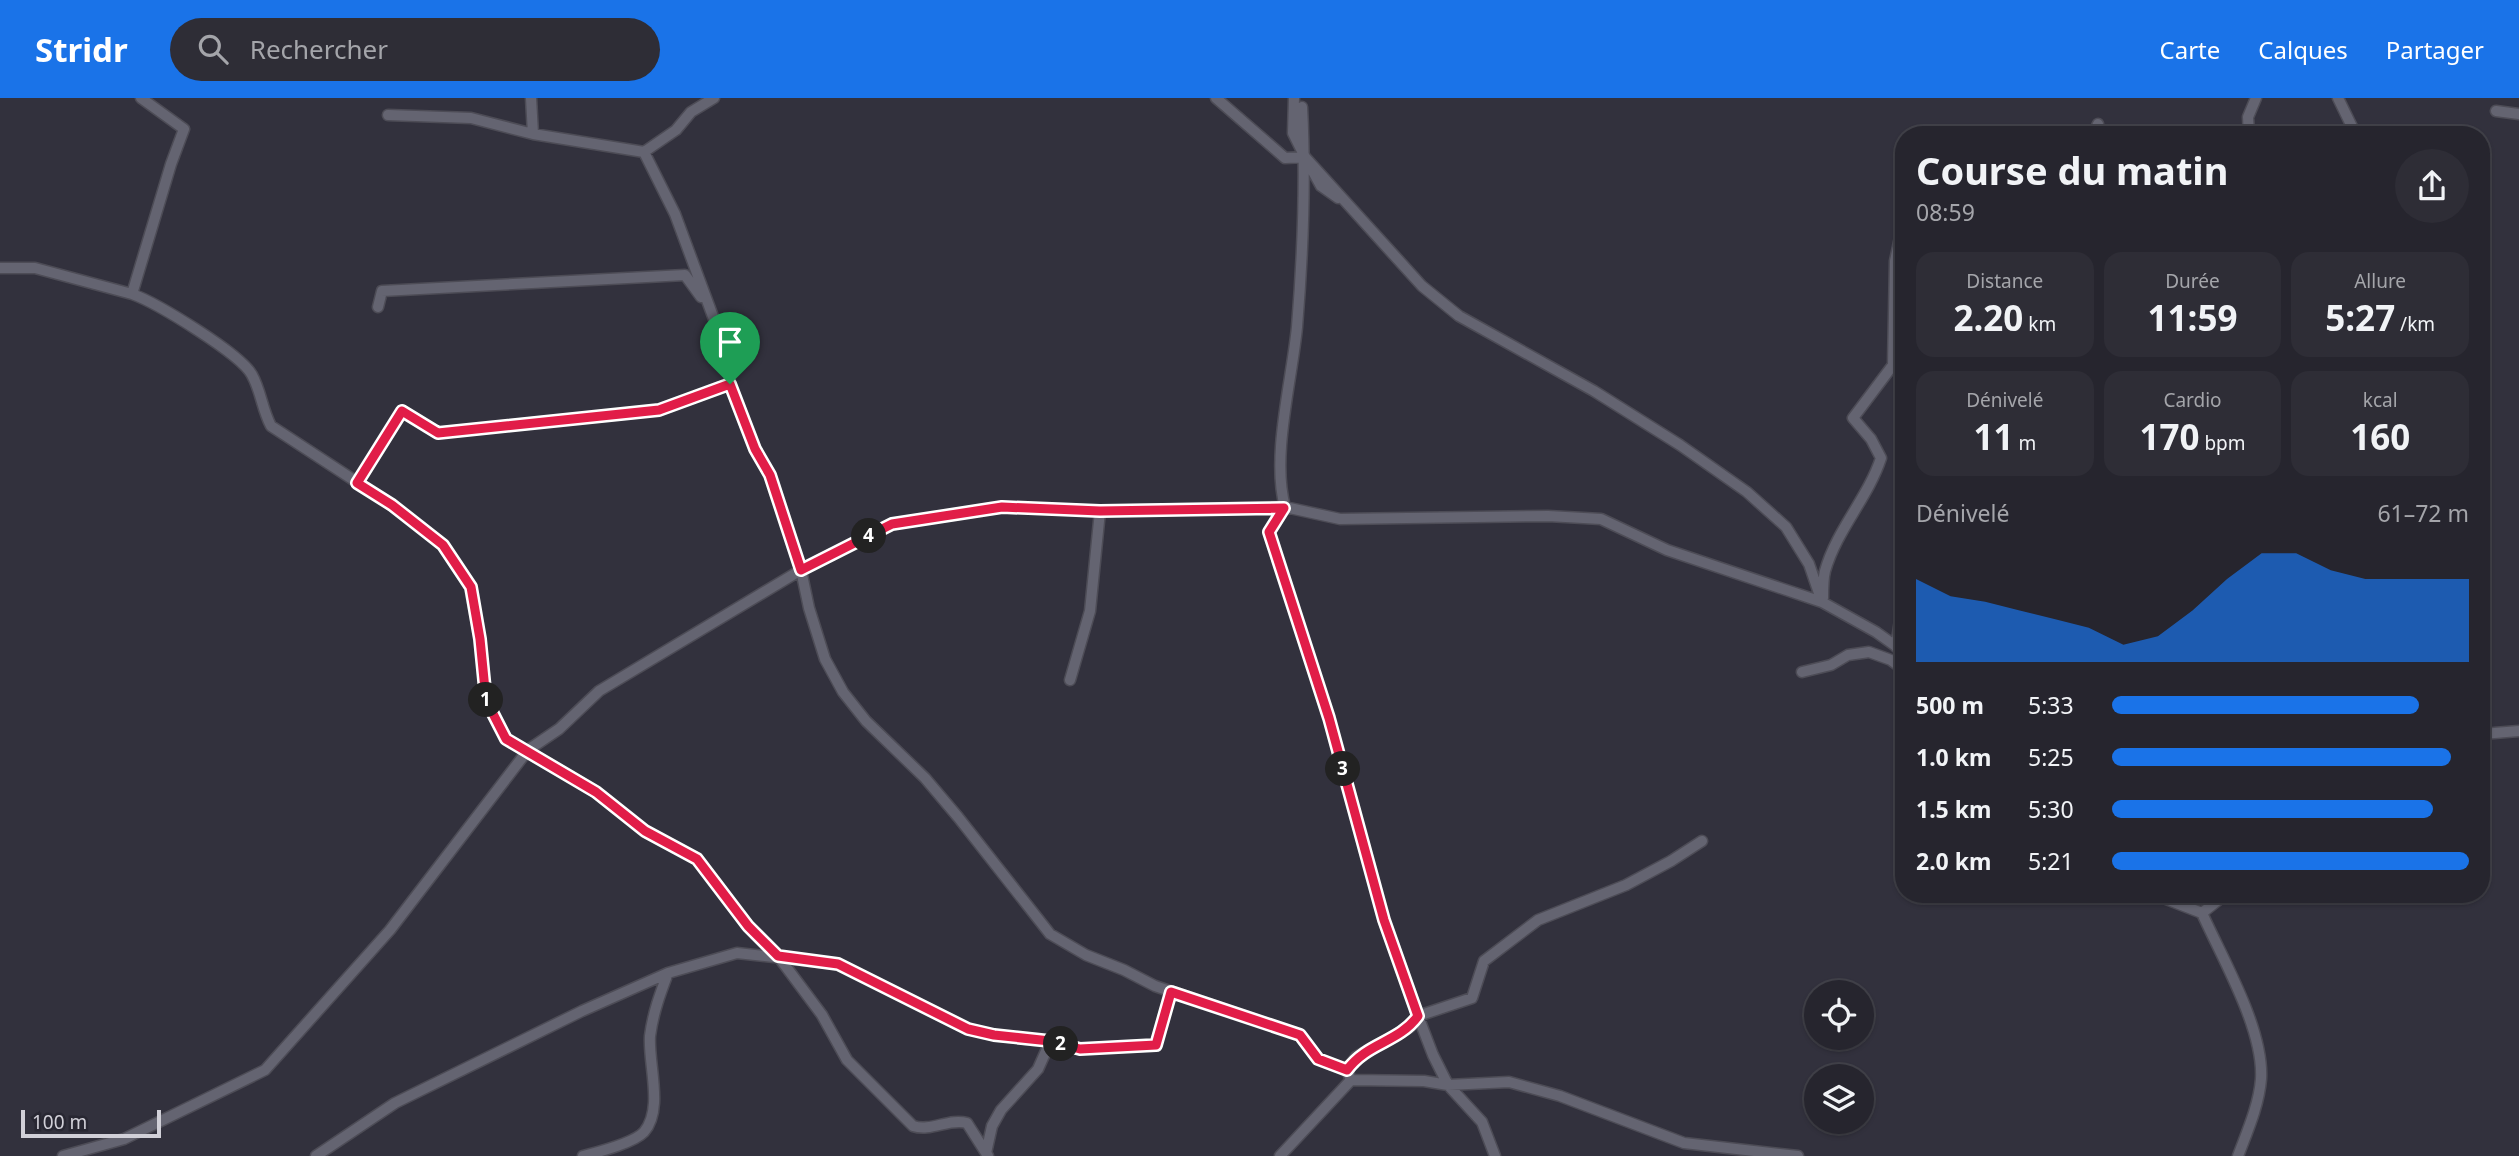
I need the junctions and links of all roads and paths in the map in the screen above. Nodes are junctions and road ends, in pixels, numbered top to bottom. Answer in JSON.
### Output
{"nodes":[{"id":1,"x":141,"y":98,"type":"edge"},
{"id":2,"x":531,"y":98,"type":"edge"},
{"id":3,"x":714,"y":98,"type":"edge"},
{"id":4,"x":1216,"y":98,"type":"edge"},
{"id":5,"x":1294,"y":98,"type":"edge"},
{"id":6,"x":2256,"y":98,"type":"edge"},
{"id":7,"x":2338,"y":98,"type":"edge"},
{"id":8,"x":1302,"y":107,"type":"dead end"},
{"id":9,"x":2496,"y":111,"type":"dead end"},
{"id":10,"x":2519,"y":114,"type":"edge"},
{"id":11,"x":388,"y":115,"type":"dead end"},
{"id":12,"x":2248,"y":126,"type":"edge"},
{"id":13,"x":2352,"y":126,"type":"edge"},
{"id":14,"x":533,"y":134,"type":"junction"},
{"id":15,"x":644,"y":152,"type":"junction"},
{"id":16,"x":1305,"y":157,"type":"junction"},
{"id":17,"x":1895,"y":261,"type":"edge"},
{"id":18,"x":0,"y":268,"type":"edge"},
{"id":19,"x":132,"y":294,"type":"junction"},
{"id":20,"x":378,"y":307,"type":"dead end"},
{"id":21,"x":709,"y":309,"type":"junction"},
{"id":22,"x":1893,"y":365,"type":"joint"},
{"id":23,"x":730,"y":384,"type":"junction"},
{"id":24,"x":357,"y":483,"type":"junction"},
{"id":25,"x":1284,"y":508,"type":"junction"},
{"id":26,"x":1100,"y":511,"type":"junction"},
{"id":27,"x":801,"y":570,"type":"junction"},
{"id":28,"x":1822,"y":602,"type":"junction"},
{"id":29,"x":1895,"y":645,"type":"edge"},
{"id":30,"x":1895,"y":663,"type":"edge"},
{"id":31,"x":1802,"y":672,"type":"dead end"},
{"id":32,"x":1070,"y":680,"type":"dead end"},
{"id":33,"x":2519,"y":731,"type":"edge"},
{"id":34,"x":2490,"y":733,"type":"edge"},
{"id":35,"x":528,"y":750,"type":"junction"},
{"id":36,"x":1702,"y":841,"type":"dead end"},
{"id":37,"x":2176,"y":903,"type":"edge"},
{"id":38,"x":2215,"y":903,"type":"edge"},
{"id":39,"x":2202,"y":913,"type":"junction"},
{"id":40,"x":778,"y":956,"type":"junction"},
{"id":41,"x":668,"y":973,"type":"junction"},
{"id":42,"x":1171,"y":992,"type":"junction"},
{"id":43,"x":1418,"y":1016,"type":"junction"},
{"id":44,"x":1050,"y":1041,"type":"junction"},
{"id":45,"x":1349,"y":1075,"type":"junction"},
{"id":46,"x":1448,"y":1085,"type":"junction"},
{"id":47,"x":987,"y":1155,"type":"edge"},
{"id":48,"x":63,"y":1156,"type":"edge"},
{"id":49,"x":316,"y":1156,"type":"edge"},
{"id":50,"x":583,"y":1156,"type":"edge"},
{"id":51,"x":1280,"y":1156,"type":"edge"},
{"id":52,"x":1495,"y":1156,"type":"edge"},
{"id":53,"x":1798,"y":1156,"type":"edge"},
{"id":54,"x":2238,"y":1156,"type":"edge"}],
"edges":[{"from":1,"to":19,"type":"street"},
{"from":2,"to":14,"type":"street"},
{"from":3,"to":15,"type":"street"},
{"from":4,"to":16,"type":"street"},
{"from":5,"to":16,"type":"street"},
{"from":6,"to":12,"type":"street"},
{"from":7,"to":13,"type":"street"},
{"from":8,"to":16,"type":"street"},
{"from":9,"to":10,"type":"street"},
{"from":11,"to":14,"type":"street"},
{"from":14,"to":15,"type":"street"},
{"from":15,"to":21,"type":"street"},
{"from":16,"to":25,"type":"street"},
{"from":16,"to":28,"type":"street"},
{"from":17,"to":22,"type":"street"},
{"from":18,"to":19,"type":"street"},
{"from":19,"to":24,"type":"street"},
{"from":20,"to":21,"type":"street"},
{"from":21,"to":23,"type":"street"},
{"from":22,"to":28,"type":"street"},
{"from":23,"to":24,"type":"street"},
{"from":23,"to":27,"type":"street"},
{"from":24,"to":35,"type":"street"},
{"from":25,"to":26,"type":"street"},
{"from":25,"to":28,"type":"street"},
{"from":25,"to":43,"type":"street"},
{"from":26,"to":27,"type":"street"},
{"from":26,"to":32,"type":"street"},
{"from":27,"to":35,"type":"street"},
{"from":27,"to":42,"type":"street"},
{"from":28,"to":29,"type":"street"},
{"from":30,"to":31,"type":"street"},
{"from":33,"to":34,"type":"street"},
{"from":35,"to":40,"type":"street"},
{"from":35,"to":48,"type":"street"},
{"from":36,"to":43,"type":"street"},
{"from":37,"to":39,"type":"street"},
{"from":38,"to":39,"type":"street"},
{"from":39,"to":54,"type":"street"},
{"from":40,"to":41,"type":"street"},
{"from":40,"to":44,"type":"street"},
{"from":40,"to":47,"type":"street"},
{"from":41,"to":49,"type":"street"},
{"from":41,"to":50,"type":"street"},
{"from":42,"to":44,"type":"street"},
{"from":42,"to":45,"type":"street"},
{"from":43,"to":45,"type":"street"},
{"from":43,"to":46,"type":"street"},
{"from":44,"to":47,"type":"street"},
{"from":45,"to":46,"type":"street"},
{"from":45,"to":51,"type":"street"},
{"from":46,"to":52,"type":"street"},
{"from":46,"to":53,"type":"street"}]}
